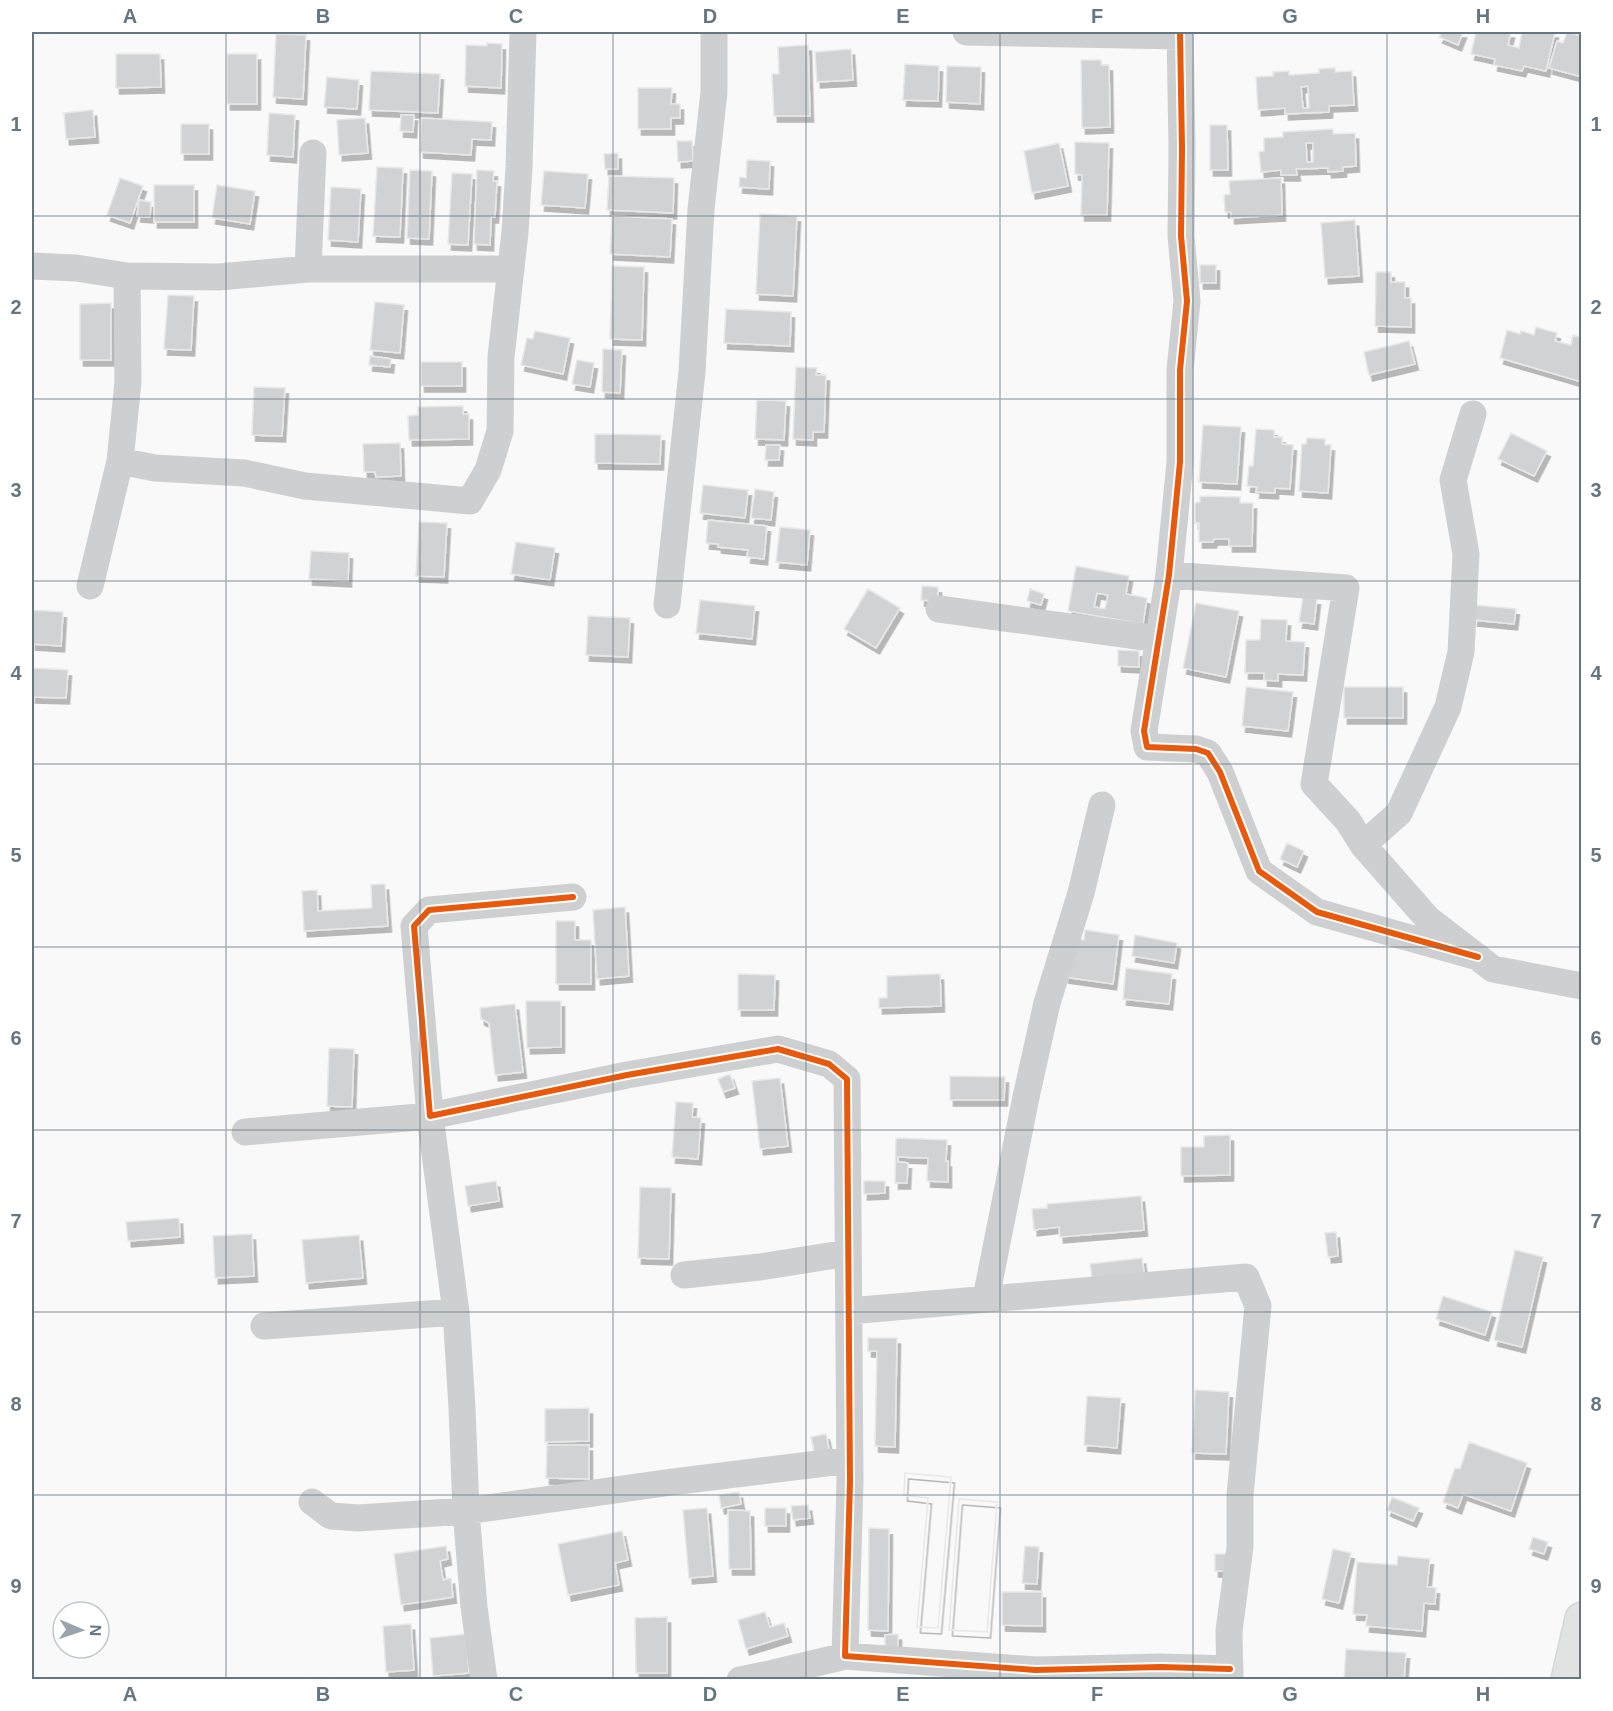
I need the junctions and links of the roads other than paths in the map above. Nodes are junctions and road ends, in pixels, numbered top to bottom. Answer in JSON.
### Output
{"nodes":[{"id":1,"x":523,"y":32,"type":"edge"},
{"id":2,"x":714,"y":32,"type":"edge"},
{"id":3,"x":966,"y":32,"type":"edge"},
{"id":4,"x":1180,"y":34,"type":"edge"},
{"id":5,"x":313,"y":153,"type":"dead end"},
{"id":6,"x":32,"y":266,"type":"edge"},
{"id":7,"x":308,"y":269,"type":"junction"},
{"id":8,"x":511,"y":269,"type":"junction"},
{"id":9,"x":127,"y":276,"type":"junction"},
{"id":10,"x":1473,"y":414,"type":"dead end"},
{"id":11,"x":120,"y":461,"type":"junction"},
{"id":12,"x":1169,"y":575,"type":"junction"},
{"id":13,"x":90,"y":586,"type":"dead end"},
{"id":14,"x":667,"y":605,"type":"dead end"},
{"id":15,"x":939,"y":609,"type":"dead end"},
{"id":16,"x":1159,"y":639,"type":"junction"},
{"id":17,"x":1102,"y":805,"type":"dead end"},
{"id":18,"x":1364,"y":845,"type":"junction"},
{"id":19,"x":573,"y":897,"type":"dead end"},
{"id":20,"x":1478,"y":957,"type":"junction"},
{"id":21,"x":1581,"y":986,"type":"edge"},
{"id":22,"x":430,"y":1116,"type":"junction"},
{"id":23,"x":245,"y":1132,"type":"dead end"},
{"id":24,"x":848,"y":1253,"type":"junction"},
{"id":25,"x":684,"y":1275,"type":"dead end"},
{"id":26,"x":986,"y":1298,"type":"junction"},
{"id":27,"x":849,"y":1311,"type":"junction"},
{"id":28,"x":456,"y":1312,"type":"junction"},
{"id":29,"x":264,"y":1326,"type":"dead end"},
{"id":30,"x":850,"y":1460,"type":"junction"},
{"id":31,"x":312,"y":1502,"type":"dead end"},
{"id":32,"x":466,"y":1511,"type":"junction"},
{"id":33,"x":1581,"y":1620,"type":"edge"},
{"id":34,"x":844,"y":1656,"type":"junction"},
{"id":35,"x":1230,"y":1674,"type":"edge"},
{"id":36,"x":774,"y":1676,"type":"edge"},
{"id":37,"x":484,"y":1680,"type":"edge"},
{"id":38,"x":740,"y":1680,"type":"edge"},
{"id":39,"x":1568,"y":1680,"type":"edge"}],
"edges":[{"from":1,"to":8,"type":"street"},
{"from":2,"to":14,"type":"street"},
{"from":3,"to":4,"type":"street"},
{"from":4,"to":12,"type":"street"},
{"from":5,"to":7,"type":"street"},
{"from":6,"to":9,"type":"street"},
{"from":7,"to":8,"type":"street"},
{"from":7,"to":9,"type":"street"},
{"from":8,"to":11,"type":"street"},
{"from":9,"to":11,"type":"street"},
{"from":10,"to":18,"type":"street"},
{"from":11,"to":13,"type":"street"},
{"from":12,"to":16,"type":"street"},
{"from":12,"to":18,"type":"street"},
{"from":15,"to":16,"type":"street"},
{"from":16,"to":20,"type":"street"},
{"from":17,"to":26,"type":"street"},
{"from":18,"to":20,"type":"street"},
{"from":19,"to":22,"type":"street"},
{"from":20,"to":21,"type":"street"},
{"from":22,"to":23,"type":"street"},
{"from":22,"to":24,"type":"street"},
{"from":22,"to":28,"type":"street"},
{"from":24,"to":25,"type":"street"},
{"from":24,"to":27,"type":"street"},
{"from":26,"to":27,"type":"street"},
{"from":26,"to":35,"type":"street"},
{"from":27,"to":30,"type":"street"},
{"from":28,"to":29,"type":"street"},
{"from":28,"to":32,"type":"street"},
{"from":30,"to":32,"type":"street"},
{"from":30,"to":34,"type":"street"},
{"from":31,"to":32,"type":"street"},
{"from":32,"to":37,"type":"street"},
{"from":33,"to":39,"type":"main road"},
{"from":34,"to":35,"type":"street"},
{"from":34,"to":36,"type":"street"},
{"from":36,"to":38,"type":"street"}]}
